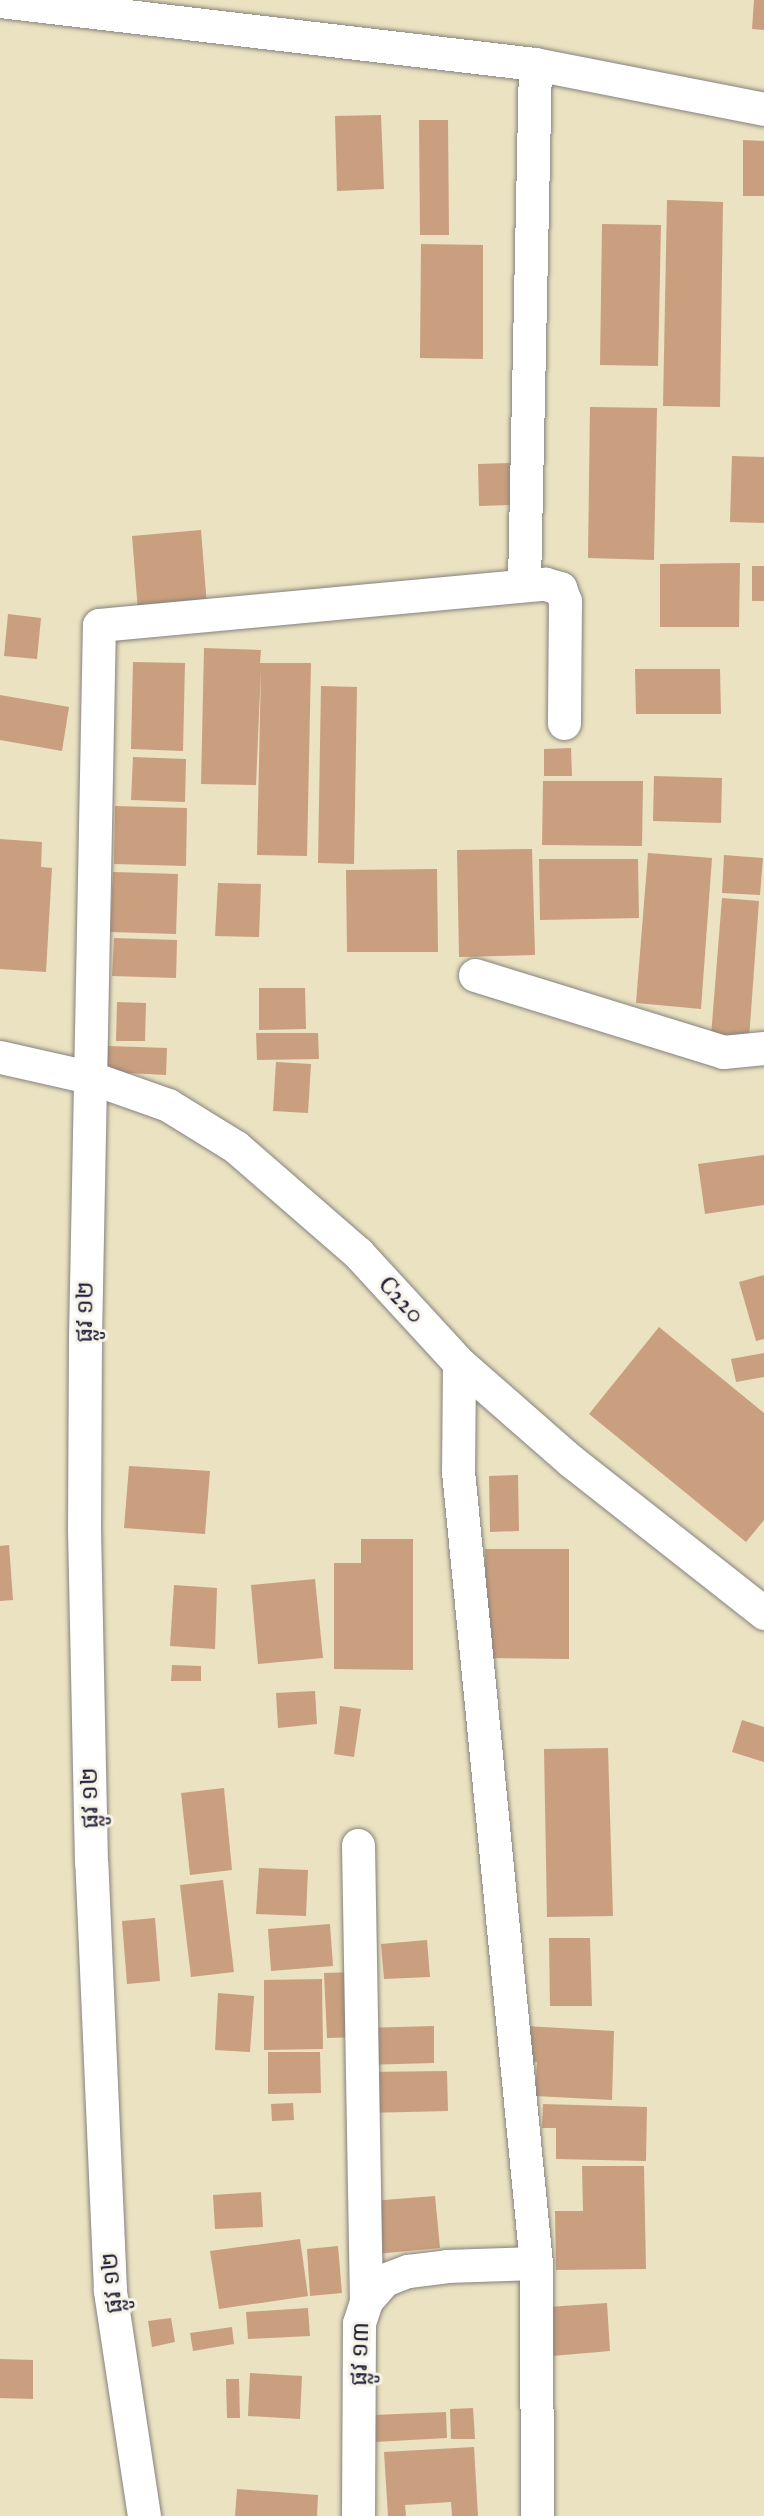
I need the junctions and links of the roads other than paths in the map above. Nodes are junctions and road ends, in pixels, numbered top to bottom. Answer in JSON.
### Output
{"nodes":[{"id":1,"x":0,"y":1,"type":"edge"},
{"id":2,"x":535,"y":64,"type":"junction"},
{"id":3,"x":764,"y":109,"type":"edge"},
{"id":4,"x":524,"y":584,"type":"junction"},
{"id":5,"x":564,"y":723,"type":"dead end"},
{"id":6,"x":475,"y":975,"type":"dead end"},
{"id":7,"x":764,"y":1048,"type":"edge"},
{"id":8,"x":0,"y":1057,"type":"edge"},
{"id":9,"x":89,"y":1077,"type":"junction"},
{"id":10,"x":459,"y":1364,"type":"junction"},
{"id":11,"x":764,"y":1613,"type":"edge"},
{"id":12,"x":358,"y":1845,"type":"dead end"},
{"id":13,"x":536,"y":2263,"type":"junction"},
{"id":14,"x":366,"y":2301,"type":"junction"},
{"id":15,"x":144,"y":2516,"type":"edge"},
{"id":16,"x":358,"y":2516,"type":"edge"},
{"id":17,"x":537,"y":2516,"type":"edge"}],
"edges":[{"from":1,"to":2,"type":"street"},
{"from":2,"to":3,"type":"street"},
{"from":2,"to":4,"type":"street"},
{"from":4,"to":5,"type":"street"},
{"from":4,"to":9,"type":"street","name":"ផ្លូវ ១២"},
{"from":6,"to":7,"type":"street"},
{"from":8,"to":9,"type":"street","name":"C220"},
{"from":9,"to":10,"type":"street","name":"C220"},
{"from":9,"to":15,"type":"street","name":"ផ្លូវ ១២"},
{"from":10,"to":11,"type":"street","name":"C220"},
{"from":10,"to":13,"type":"street"},
{"from":12,"to":14,"type":"street"},
{"from":13,"to":14,"type":"street","name":"ផ្លូវ ១៣"},
{"from":13,"to":17,"type":"street"},
{"from":14,"to":16,"type":"street","name":"ផ្លូវ ១៣"}]}
